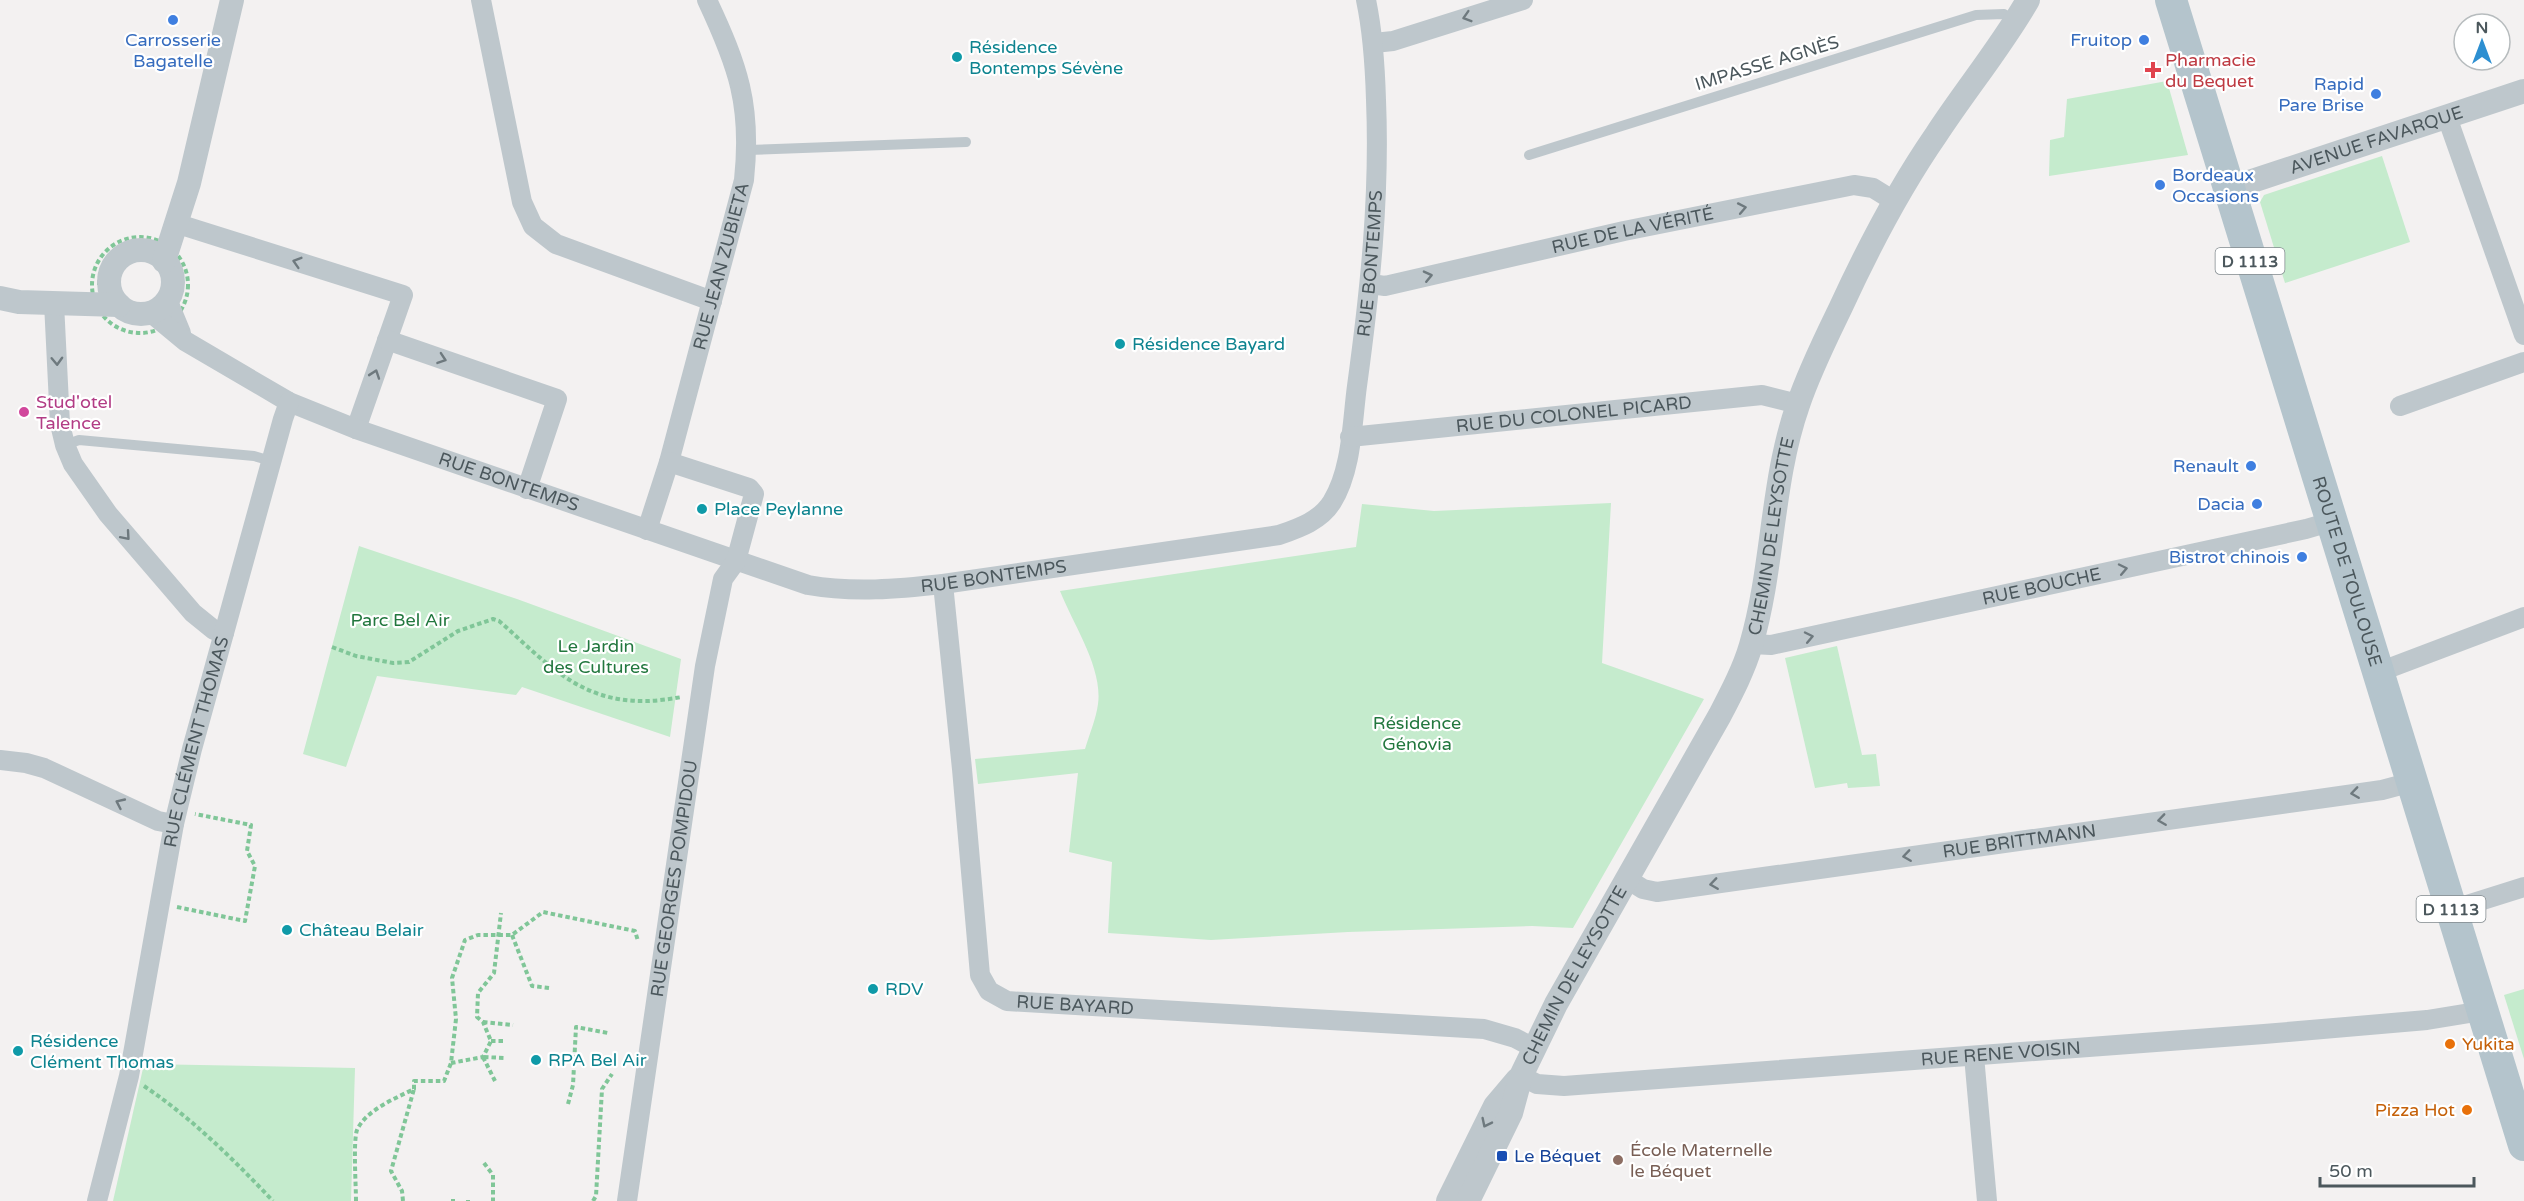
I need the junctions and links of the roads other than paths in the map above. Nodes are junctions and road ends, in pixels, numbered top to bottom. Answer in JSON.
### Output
{"nodes":[{"id":1,"x":232,"y":0,"type":"edge"},
{"id":2,"x":481,"y":0,"type":"edge"},
{"id":3,"x":707,"y":0,"type":"edge"},
{"id":4,"x":1366,"y":0,"type":"edge"},
{"id":5,"x":1523,"y":0,"type":"edge"},
{"id":6,"x":2028,"y":0,"type":"edge"},
{"id":7,"x":2171,"y":0,"type":"edge"},
{"id":8,"x":2015,"y":22,"type":"junction"},
{"id":9,"x":1374,"y":44,"type":"junction"},
{"id":10,"x":2524,"y":91,"type":"edge"},
{"id":11,"x":2447,"y":117,"type":"junction"},
{"id":12,"x":966,"y":142,"type":"dead end"},
{"id":13,"x":747,"y":150,"type":"junction"},
{"id":14,"x":1529,"y":154,"type":"dead end"},
{"id":15,"x":2228,"y":189,"type":"junction"},
{"id":16,"x":1894,"y":201,"type":"junction"},
{"id":17,"x":161,"y":244,"type":"junction"},
{"id":18,"x":1371,"y":285,"type":"junction"},
{"id":19,"x":103,"y":294,"type":"junction"},
{"id":20,"x":0,"y":297,"type":"edge"},
{"id":21,"x":712,"y":301,"type":"junction"},
{"id":22,"x":54,"y":303,"type":"junction"},
{"id":23,"x":166,"y":313,"type":"junction"},
{"id":24,"x":2524,"y":335,"type":"edge"},
{"id":25,"x":387,"y":339,"type":"junction"},
{"id":26,"x":2524,"y":362,"type":"edge"},
{"id":27,"x":289,"y":402,"type":"junction"},
{"id":28,"x":1798,"y":404,"type":"junction"},
{"id":29,"x":2400,"y":406,"type":"dead end"},
{"id":30,"x":356,"y":429,"type":"junction"},
{"id":31,"x":1350,"y":437,"type":"junction"},
{"id":32,"x":65,"y":446,"type":"junction"},
{"id":33,"x":271,"y":460,"type":"junction"},
{"id":34,"x":669,"y":462,"type":"junction"},
{"id":35,"x":527,"y":489,"type":"junction"},
{"id":36,"x":2330,"y":522,"type":"junction"},
{"id":37,"x":647,"y":530,"type":"junction"},
{"id":38,"x":736,"y":561,"type":"junction"},
{"id":39,"x":943,"y":584,"type":"junction"},
{"id":40,"x":2524,"y":616,"type":"edge"},
{"id":41,"x":224,"y":633,"type":"junction"},
{"id":42,"x":1752,"y":644,"type":"junction"},
{"id":43,"x":2379,"y":672,"type":"junction"},
{"id":44,"x":0,"y":760,"type":"edge"},
{"id":45,"x":2412,"y":782,"type":"junction"},
{"id":46,"x":176,"y":817,"type":"junction"},
{"id":47,"x":1627,"y":879,"type":"junction"},
{"id":48,"x":2524,"y":887,"type":"edge"},
{"id":49,"x":2451,"y":910,"type":"junction"},
{"id":50,"x":2482,"y":1011,"type":"junction"},
{"id":51,"x":1534,"y":1048,"type":"junction"},
{"id":52,"x":1974,"y":1056,"type":"junction"},
{"id":53,"x":1521,"y":1076,"type":"junction"},
{"id":54,"x":2524,"y":1145,"type":"edge"},
{"id":55,"x":97,"y":1201,"type":"edge"},
{"id":56,"x":627,"y":1201,"type":"edge"},
{"id":57,"x":1448,"y":1201,"type":"edge"},
{"id":58,"x":1468,"y":1201,"type":"edge"},
{"id":59,"x":1987,"y":1201,"type":"edge"}],
"edges":[{"from":1,"to":17,"type":"street"},
{"from":2,"to":21,"type":"street"},
{"from":3,"to":13,"type":"street","name":"RUE JEAN ZUBIETA"},
{"from":4,"to":9,"type":"street","name":"RUE BONTEMPS"},
{"from":5,"to":9,"type":"street","one_way":true},
{"from":6,"to":8,"type":"street","name":"CHEMIN DE LEYSOTTE"},
{"from":7,"to":15,"type":"main road","name":"ROUTE DE TOULOUSE","number":"D 1113"},
{"from":8,"to":14,"type":"lane","name":"IMPASSE AGNÈS"},
{"from":8,"to":16,"type":"street","name":"CHEMIN DE LEYSOTTE"},
{"from":9,"to":18,"type":"street","name":"RUE BONTEMPS"},
{"from":10,"to":11,"type":"street","name":"AVENUE FAVARQUE"},
{"from":11,"to":15,"type":"street","name":"AVENUE FAVARQUE"},
{"from":11,"to":24,"type":"street"},
{"from":12,"to":13,"type":"lane"},
{"from":13,"to":21,"type":"street","name":"RUE JEAN ZUBIETA"},
{"from":15,"to":36,"type":"main road","name":"ROUTE DE TOULOUSE","number":"D 1113"},
{"from":18,"to":16,"type":"street","name":"RUE DE LA VÉRITÉ","one_way":true},
{"from":16,"to":28,"type":"street","name":"CHEMIN DE LEYSOTTE"},
{"from":17,"to":19,"type":"street"},
{"from":17,"to":23,"type":"street"},
{"from":25,"to":17,"type":"street","one_way":true},
{"from":18,"to":31,"type":"street","name":"RUE BONTEMPS"},
{"from":19,"to":22,"type":"street"},
{"from":19,"to":23,"type":"street"},
{"from":20,"to":22,"type":"street"},
{"from":21,"to":34,"type":"street","name":"RUE JEAN ZUBIETA"},
{"from":22,"to":32,"type":"street","name":"RUE CLÉMENT THOMAS","one_way":true},
{"from":23,"to":27,"type":"street","name":"RUE BONTEMPS"},
{"from":30,"to":25,"type":"street","one_way":true},
{"from":25,"to":35,"type":"street","one_way":true},
{"from":26,"to":29,"type":"street"},
{"from":27,"to":30,"type":"street","name":"RUE BONTEMPS"},
{"from":27,"to":33,"type":"street"},
{"from":28,"to":31,"type":"street","name":"RUE DU COLONEL PICARD"},
{"from":28,"to":42,"type":"street","name":"CHEMIN DE LEYSOTTE"},
{"from":30,"to":35,"type":"street","name":"RUE BONTEMPS"},
{"from":31,"to":39,"type":"street","name":"RUE BONTEMPS"},
{"from":32,"to":33,"type":"lane"},
{"from":32,"to":41,"type":"street","name":"RUE CLÉMENT THOMAS","one_way":true},
{"from":33,"to":41,"type":"street"},
{"from":34,"to":37,"type":"street","name":"RUE JEAN ZUBIETA"},
{"from":34,"to":38,"type":"street","name":"RUE GEORGES POMPIDOU"},
{"from":35,"to":37,"type":"street","name":"RUE BONTEMPS"},
{"from":42,"to":36,"type":"street","name":"RUE BOUCHE","one_way":true},
{"from":36,"to":43,"type":"main road","name":"ROUTE DE TOULOUSE","number":"D 1113"},
{"from":37,"to":38,"type":"street","name":"RUE BONTEMPS"},
{"from":38,"to":39,"type":"street","name":"RUE BONTEMPS"},
{"from":38,"to":56,"type":"street","name":"RUE GEORGES POMPIDOU"},
{"from":39,"to":51,"type":"street","name":"RUE BAYARD"},
{"from":40,"to":43,"type":"street"},
{"from":41,"to":46,"type":"street","name":"RUE CLÉMENT THOMAS"},
{"from":42,"to":47,"type":"street","name":"CHEMIN DE LEYSOTTE"},
{"from":43,"to":45,"type":"main road","name":"ROUTE DE TOULOUSE","number":"D 1113"},
{"from":46,"to":44,"type":"street","one_way":true},
{"from":45,"to":47,"type":"street","name":"RUE BRITTMANN","one_way":true},
{"from":45,"to":49,"type":"main road","name":"ROUTE DE TOULOUSE","number":"D 1113"},
{"from":46,"to":55,"type":"street","name":"RUE CLÉMENT THOMAS"},
{"from":47,"to":51,"type":"street","name":"CHEMIN DE LEYSOTTE"},
{"from":48,"to":49,"type":"street"},
{"from":49,"to":50,"type":"main road","name":"ROUTE DE TOULOUSE","number":"D 1113"},
{"from":50,"to":52,"type":"street","name":"RUE RENE VOISIN"},
{"from":50,"to":54,"type":"main road","name":"ROUTE DE TOULOUSE","number":"D 1113"},
{"from":51,"to":53,"type":"street","name":"CHEMIN DE LEYSOTTE"},
{"from":52,"to":53,"type":"street","name":"RUE RENE VOISIN"},
{"from":52,"to":59,"type":"street"},
{"from":53,"to":57,"type":"street","name":"CHEMIN DE LEYSOTTE","one_way":true},
{"from":53,"to":58,"type":"street","name":"CHEMIN DE LEYSOTTE"}]}
